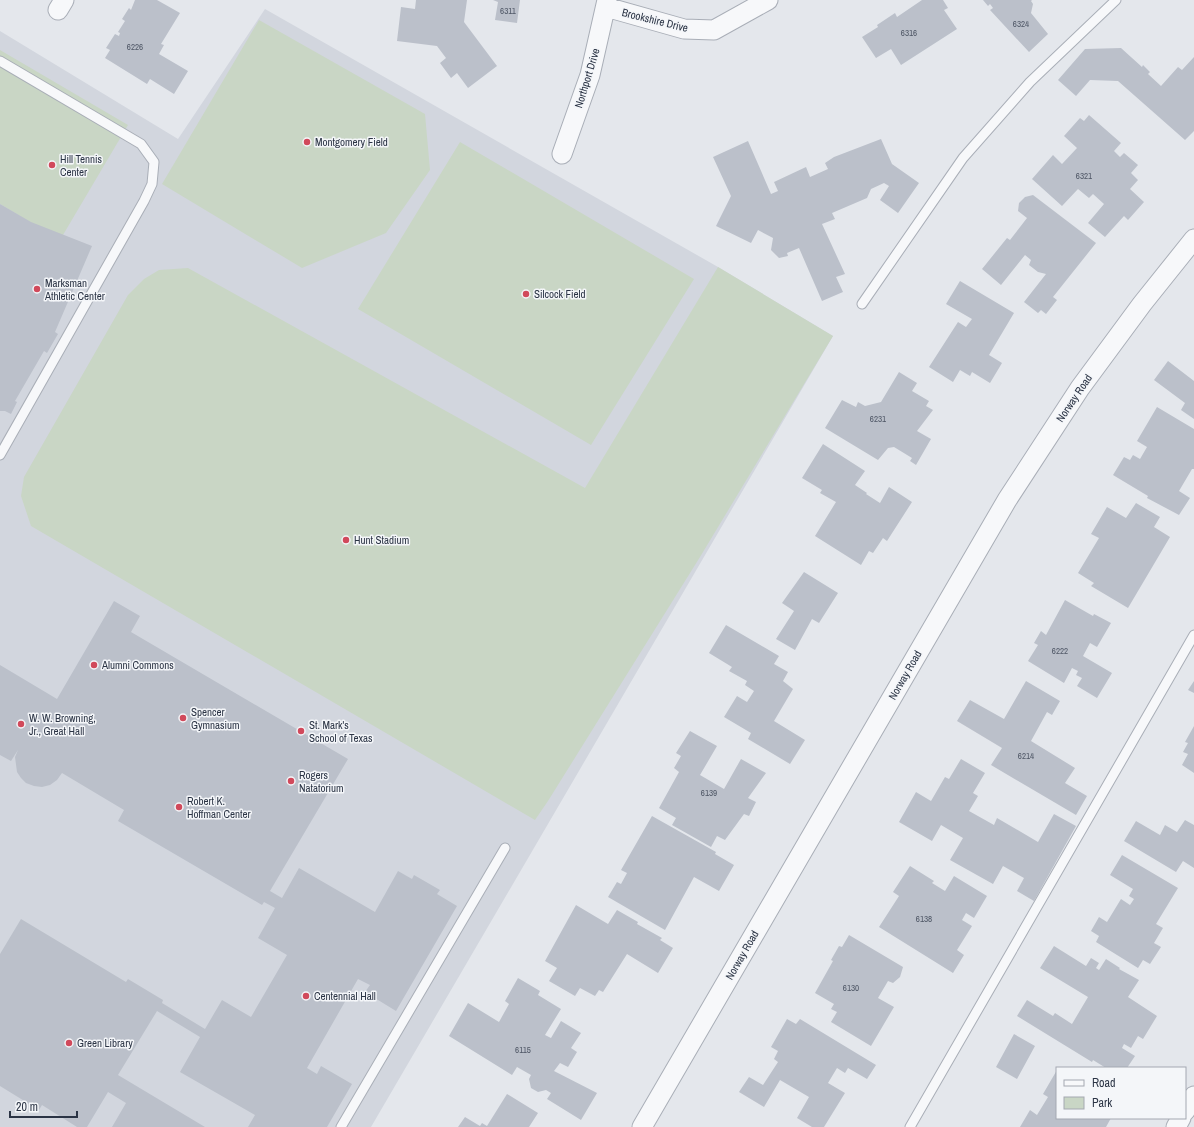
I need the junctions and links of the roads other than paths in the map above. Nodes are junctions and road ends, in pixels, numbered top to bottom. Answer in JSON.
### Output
{"nodes":[{"id":1,"x":768,"y":0,"type":"edge"},
{"id":2,"x":1116,"y":0,"type":"edge"},
{"id":3,"x":606,"y":4,"type":"edge"},
{"id":4,"x":0,"y":61,"type":"edge"},
{"id":5,"x":562,"y":154,"type":"dead end"},
{"id":6,"x":1194,"y":239,"type":"edge"},
{"id":7,"x":862,"y":304,"type":"dead end"},
{"id":8,"x":0,"y":455,"type":"edge"},
{"id":9,"x":1194,"y":635,"type":"edge"},
{"id":10,"x":505,"y":848,"type":"dead end"},
{"id":11,"x":1194,"y":1096,"type":"edge"},
{"id":12,"x":1186,"y":1109,"type":"edge"},
{"id":13,"x":341,"y":1127,"type":"edge"},
{"id":14,"x":642,"y":1127,"type":"edge"},
{"id":15,"x":910,"y":1127,"type":"edge"}],
"edges":[{"from":1,"to":3,"type":"street","name":"Brookshire Drive"},
{"from":2,"to":7,"type":"lane"},
{"from":3,"to":5,"type":"street","name":"Northport Drive"},
{"from":4,"to":8,"type":"lane"},
{"from":6,"to":14,"type":"street","name":"Norway Road"},
{"from":9,"to":15,"type":"lane"},
{"from":10,"to":13,"type":"lane"},
{"from":11,"to":12,"type":"street"}]}
